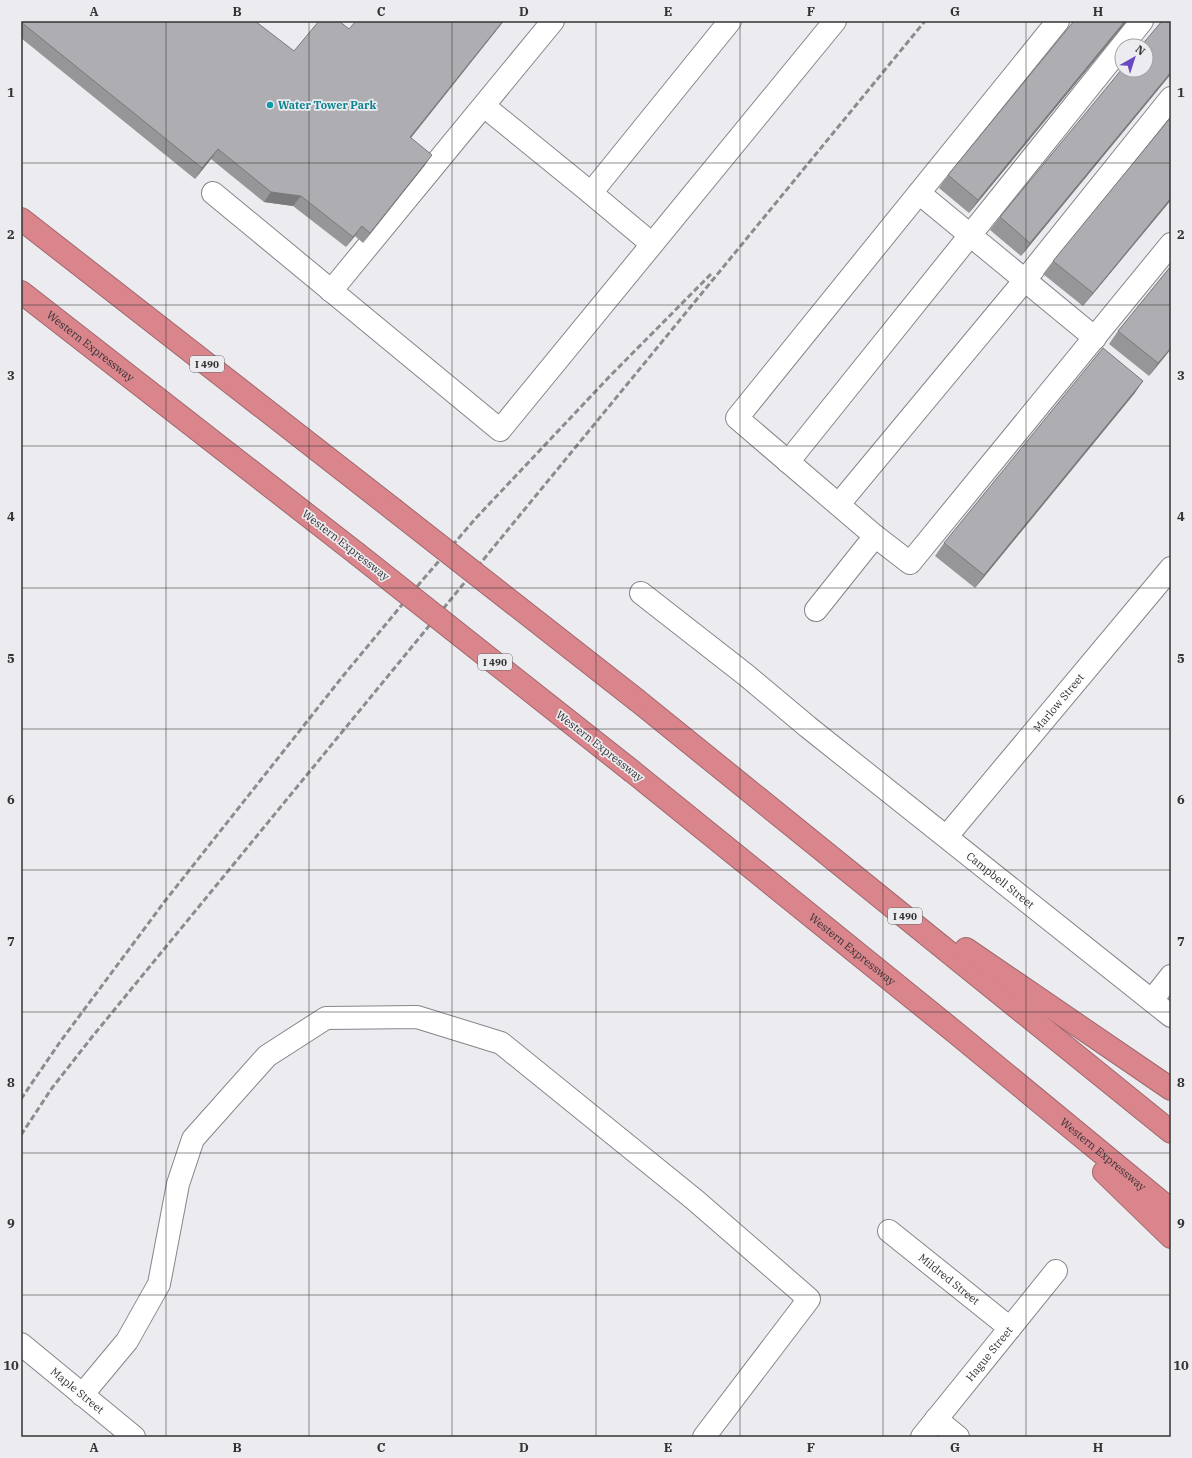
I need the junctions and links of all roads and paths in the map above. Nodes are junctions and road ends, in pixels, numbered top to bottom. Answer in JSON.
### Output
{"nodes":[{"id":1,"x":553,"y":21,"type":"edge"},
{"id":2,"x":730,"y":21,"type":"edge"},
{"id":3,"x":835,"y":21,"type":"edge"},
{"id":4,"x":1058,"y":21,"type":"edge"},
{"id":5,"x":1142,"y":21,"type":"edge"},
{"id":6,"x":1171,"y":98,"type":"edge"},
{"id":7,"x":484,"y":106,"type":"junction"},
{"id":8,"x":213,"y":193,"type":"dead end"},
{"id":9,"x":919,"y":193,"type":"junction"},
{"id":10,"x":591,"y":194,"type":"junction"},
{"id":11,"x":21,"y":219,"type":"edge"},
{"id":12,"x":969,"y":236,"type":"junction"},
{"id":13,"x":652,"y":244,"type":"junction"},
{"id":14,"x":1171,"y":244,"type":"edge"},
{"id":15,"x":1025,"y":280,"type":"junction"},
{"id":16,"x":331,"y":291,"type":"junction"},
{"id":17,"x":21,"y":292,"type":"edge"},
{"id":18,"x":1095,"y":338,"type":"junction"},
{"id":19,"x":788,"y":462,"type":"junction"},
{"id":20,"x":839,"y":504,"type":"junction"},
{"id":21,"x":875,"y":536,"type":"junction"},
{"id":22,"x":1171,"y":568,"type":"edge"},
{"id":23,"x":641,"y":593,"type":"dead end"},
{"id":24,"x":816,"y":610,"type":"dead end"},
{"id":25,"x":793,"y":826,"type":"junction"},
{"id":26,"x":947,"y":836,"type":"junction"},
{"id":27,"x":1171,"y":976,"type":"edge"},
{"id":28,"x":1152,"y":1000,"type":"junction"},
{"id":29,"x":1171,"y":1016,"type":"edge"},
{"id":30,"x":956,"y":1033,"type":"junction"},
{"id":31,"x":1171,"y":1089,"type":"edge"},
{"id":32,"x":1171,"y":1132,"type":"edge"},
{"id":33,"x":1171,"y":1210,"type":"edge"},
{"id":34,"x":889,"y":1231,"type":"dead end"},
{"id":35,"x":1171,"y":1237,"type":"edge"},
{"id":36,"x":1056,"y":1271,"type":"dead end"},
{"id":37,"x":1010,"y":1328,"type":"junction"},
{"id":38,"x":21,"y":1344,"type":"edge"},
{"id":39,"x":82,"y":1395,"type":"junction"},
{"id":40,"x":936,"y":1419,"type":"junction"},
{"id":41,"x":134,"y":1437,"type":"edge"},
{"id":42,"x":704,"y":1437,"type":"edge"},
{"id":43,"x":922,"y":1437,"type":"edge"},
{"id":44,"x":958,"y":1437,"type":"edge"}],
"edges":[{"from":1,"to":7,"type":"street"},
{"from":2,"to":10,"type":"street"},
{"from":3,"to":13,"type":"street"},
{"from":4,"to":9,"type":"street"},
{"from":5,"to":12,"type":"street"},
{"from":6,"to":15,"type":"street"},
{"from":7,"to":10,"type":"street"},
{"from":7,"to":16,"type":"street"},
{"from":8,"to":16,"type":"street"},
{"from":9,"to":12,"type":"street"},
{"from":9,"to":19,"type":"street"},
{"from":10,"to":13,"type":"street"},
{"from":11,"to":25,"type":"highway","number":"I 490","bridge":true},
{"from":12,"to":15,"type":"street"},
{"from":12,"to":19,"type":"street"},
{"from":13,"to":16,"type":"street"},
{"from":14,"to":18,"type":"street"},
{"from":15,"to":18,"type":"street"},
{"from":15,"to":20,"type":"street"},
{"from":17,"to":30,"type":"highway","name":"Western Expressway","number":"I 490","bridge":true},
{"from":18,"to":21,"type":"street"},
{"from":19,"to":20,"type":"street"},
{"from":20,"to":21,"type":"street"},
{"from":21,"to":24,"type":"street"},
{"from":22,"to":26,"type":"street","name":"Marlow Street"},
{"from":23,"to":26,"type":"street","name":"Campbell Street"},
{"from":25,"to":31,"type":"highway"},
{"from":25,"to":32,"type":"highway","number":"I 490"},
{"from":26,"to":28,"type":"street","name":"Campbell Street"},
{"from":27,"to":28,"type":"street"},
{"from":28,"to":29,"type":"street","name":"Campbell Street"},
{"from":30,"to":33,"type":"highway","name":"Western Expressway","number":"I 490"},
{"from":30,"to":35,"type":"highway"},
{"from":34,"to":37,"type":"street","name":"Mildred Street"},
{"from":36,"to":37,"type":"street","name":"Hague Street"},
{"from":37,"to":40,"type":"street","name":"Hague Street"},
{"from":38,"to":39,"type":"street","name":"Maple Street"},
{"from":39,"to":41,"type":"street","name":"Maple Street"},
{"from":39,"to":42,"type":"street"},
{"from":40,"to":43,"type":"street","name":"Hague Street"},
{"from":40,"to":44,"type":"street"}]}
